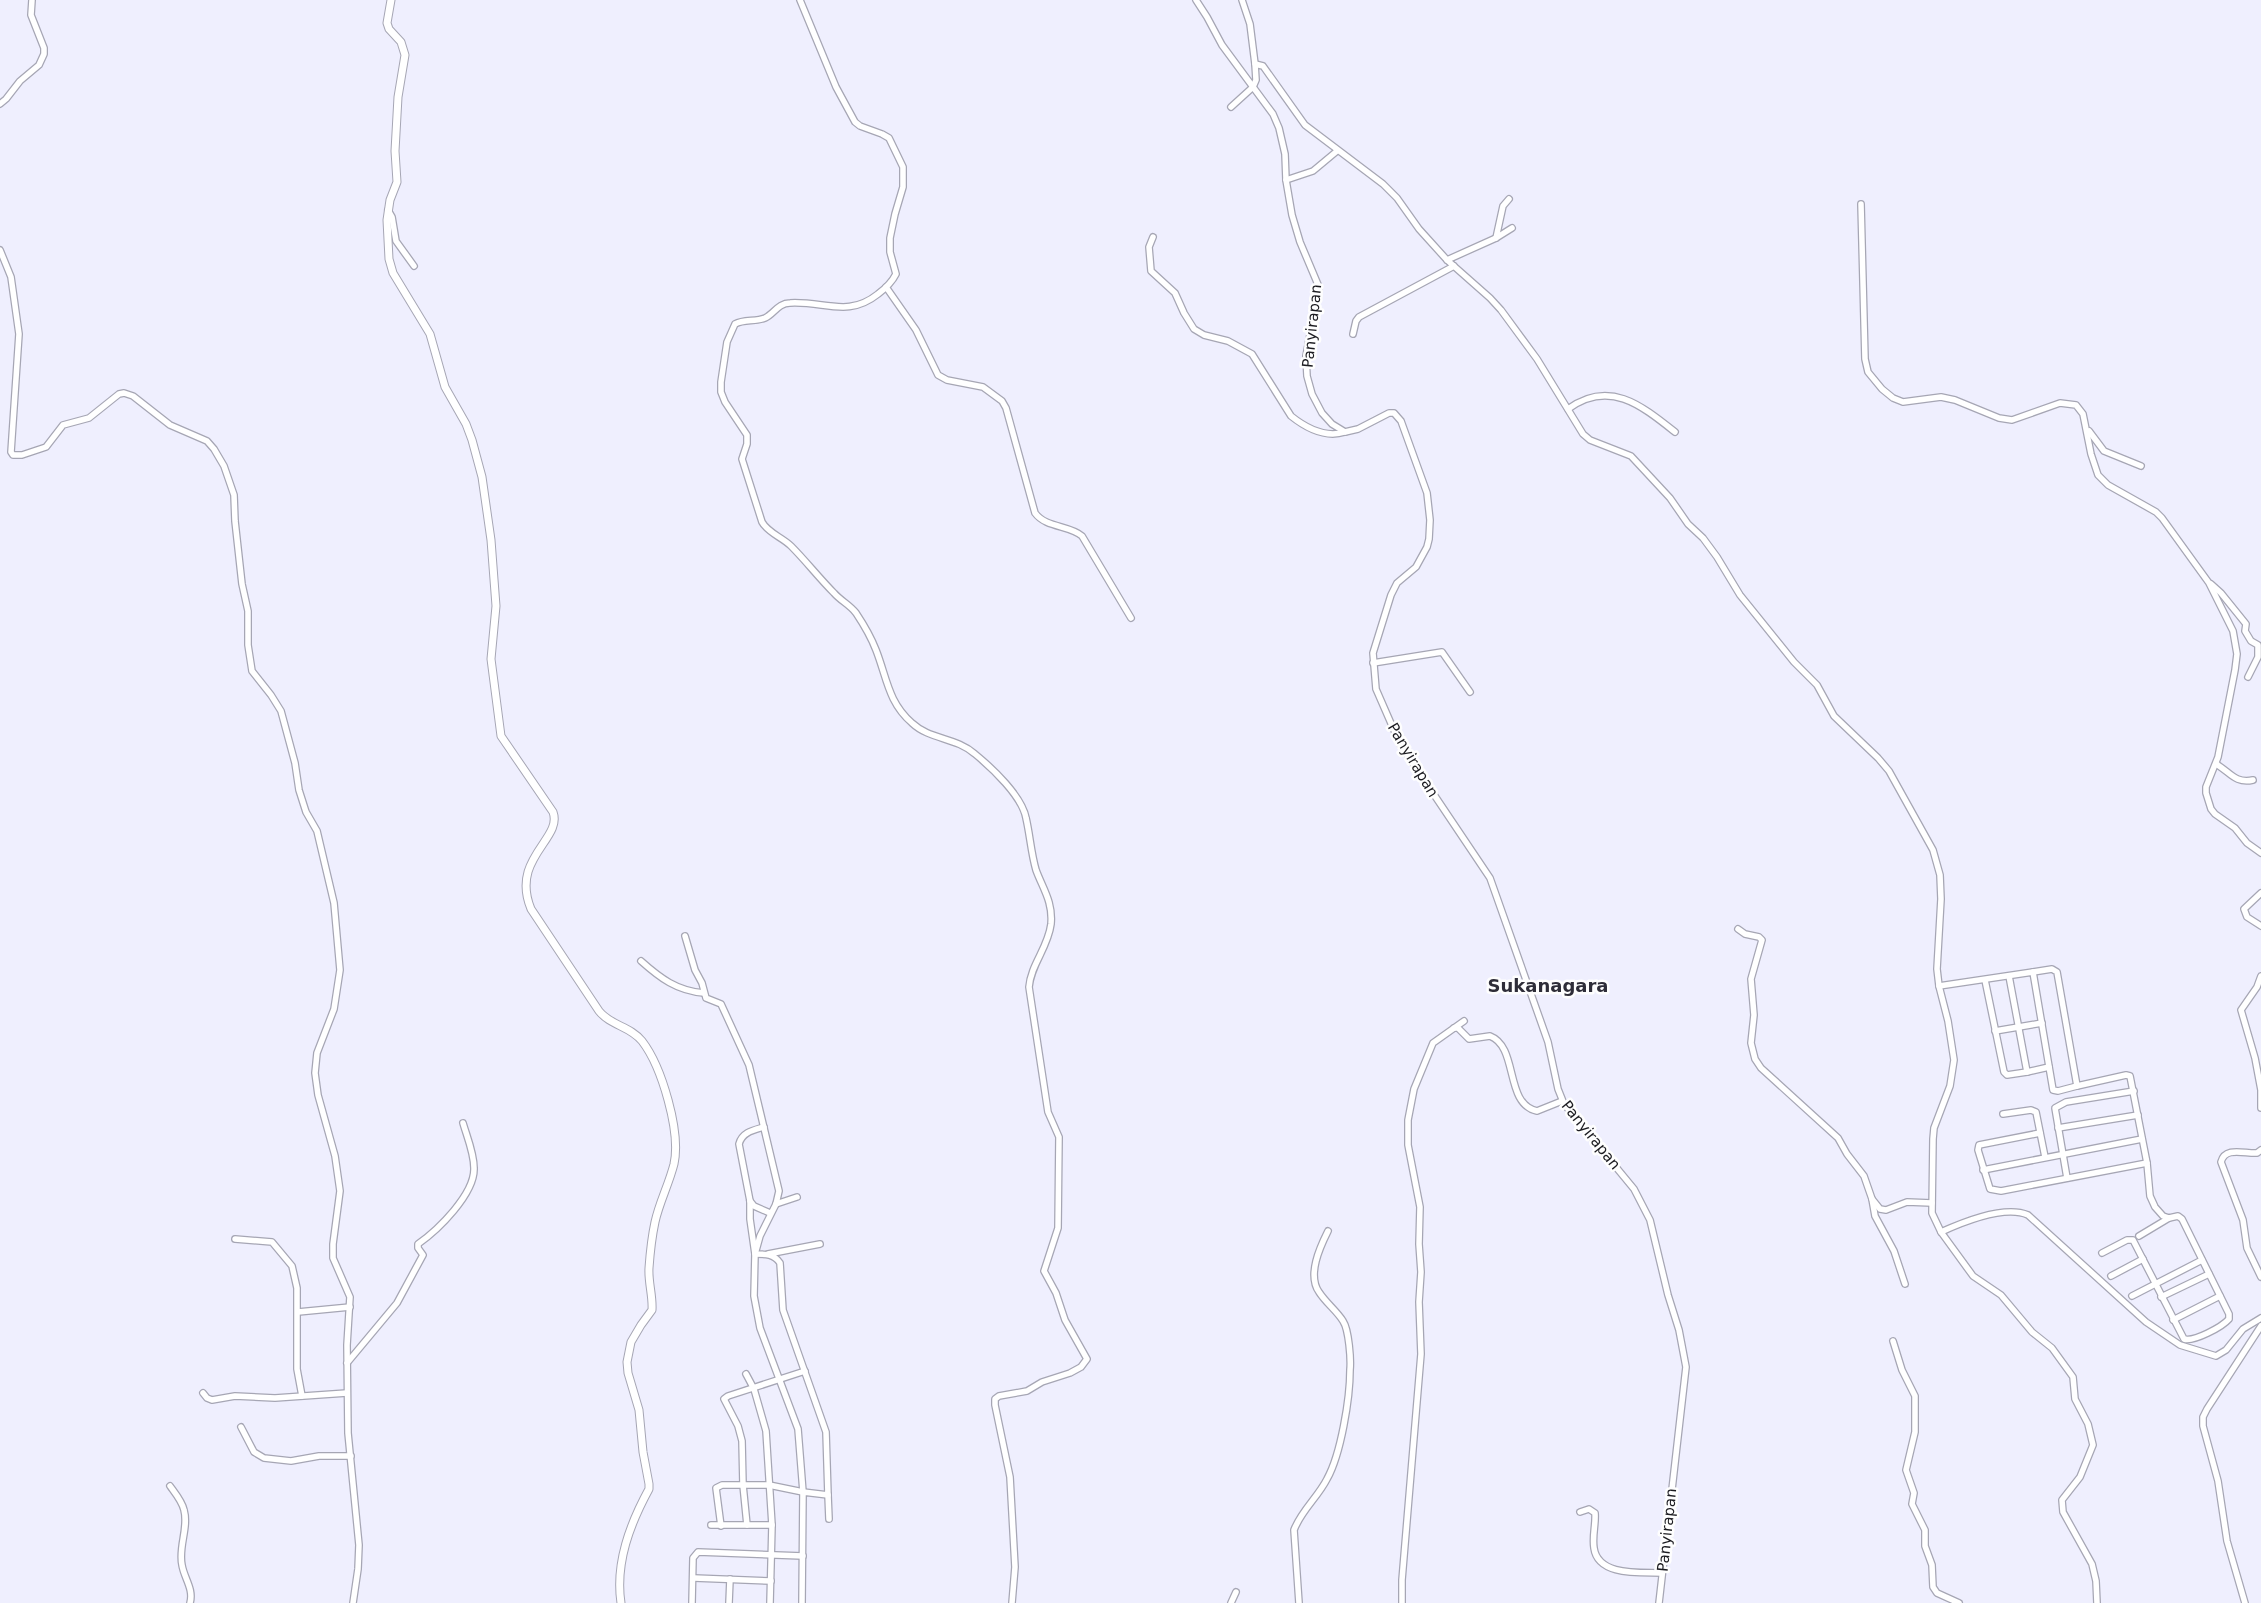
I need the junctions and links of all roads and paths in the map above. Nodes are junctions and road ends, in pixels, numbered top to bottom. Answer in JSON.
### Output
{"nodes":[{"id":1,"x":32,"y":0,"type":"edge"},
{"id":2,"x":391,"y":0,"type":"edge"},
{"id":3,"x":800,"y":0,"type":"edge"},
{"id":4,"x":1196,"y":0,"type":"edge"},
{"id":5,"x":1242,"y":0,"type":"edge"},
{"id":6,"x":1255,"y":64,"type":"junction"},
{"id":7,"x":1253,"y":88,"type":"junction"},
{"id":8,"x":0,"y":104,"type":"edge"},
{"id":9,"x":1231,"y":107,"type":"dead end"},
{"id":10,"x":1337,"y":151,"type":"junction"},
{"id":11,"x":1286,"y":180,"type":"junction"},
{"id":12,"x":1509,"y":199,"type":"dead end"},
{"id":13,"x":1861,"y":204,"type":"dead end"},
{"id":14,"x":388,"y":210,"type":"junction"},
{"id":15,"x":1512,"y":228,"type":"dead end"},
{"id":16,"x":1153,"y":237,"type":"dead end"},
{"id":17,"x":1496,"y":238,"type":"junction"},
{"id":18,"x":0,"y":250,"type":"edge"},
{"id":19,"x":1446,"y":260,"type":"junction"},
{"id":20,"x":414,"y":266,"type":"dead end"},
{"id":21,"x":1454,"y":266,"type":"junction"},
{"id":22,"x":886,"y":287,"type":"junction"},
{"id":23,"x":1353,"y":334,"type":"dead end"},
{"id":24,"x":1568,"y":409,"type":"junction"},
{"id":25,"x":2086,"y":427,"type":"junction"},
{"id":26,"x":1345,"y":432,"type":"junction"},
{"id":27,"x":1675,"y":432,"type":"dead end"},
{"id":28,"x":2141,"y":466,"type":"dead end"},
{"id":29,"x":2209,"y":583,"type":"junction"},
{"id":30,"x":1130,"y":618,"type":"dead end"},
{"id":31,"x":1373,"y":663,"type":"junction"},
{"id":32,"x":2248,"y":677,"type":"dead end"},
{"id":33,"x":1470,"y":692,"type":"dead end"},
{"id":34,"x":2216,"y":764,"type":"junction"},
{"id":35,"x":2253,"y":780,"type":"dead end"},
{"id":36,"x":2261,"y":853,"type":"edge"},
{"id":37,"x":2261,"y":893,"type":"edge"},
{"id":38,"x":2261,"y":926,"type":"edge"},
{"id":39,"x":1738,"y":930,"type":"dead end"},
{"id":40,"x":685,"y":936,"type":"dead end"},
{"id":41,"x":641,"y":960,"type":"dead end"},
{"id":42,"x":2032,"y":972,"type":"junction"},
{"id":43,"x":2009,"y":976,"type":"junction"},
{"id":44,"x":2261,"y":976,"type":"edge"},
{"id":45,"x":1985,"y":980,"type":"junction"},
{"id":46,"x":1939,"y":986,"type":"junction"},
{"id":47,"x":704,"y":993,"type":"junction"},
{"id":48,"x":1464,"y":1021,"type":"dead end"},
{"id":49,"x":2042,"y":1023,"type":"junction"},
{"id":50,"x":2018,"y":1027,"type":"junction"},
{"id":51,"x":1454,"y":1028,"type":"junction"},
{"id":52,"x":1995,"y":1031,"type":"junction"},
{"id":53,"x":2049,"y":1067,"type":"junction"},
{"id":54,"x":2027,"y":1072,"type":"junction"},
{"id":55,"x":2077,"y":1086,"type":"junction"},
{"id":56,"x":2134,"y":1091,"type":"junction"},
{"id":57,"x":1562,"y":1101,"type":"junction"},
{"id":58,"x":2261,"y":1108,"type":"edge"},
{"id":59,"x":2003,"y":1114,"type":"dead end"},
{"id":60,"x":2138,"y":1116,"type":"junction"},
{"id":61,"x":463,"y":1123,"type":"dead end"},
{"id":62,"x":764,"y":1127,"type":"junction"},
{"id":63,"x":2058,"y":1128,"type":"junction"},
{"id":64,"x":2040,"y":1133,"type":"junction"},
{"id":65,"x":2142,"y":1139,"type":"junction"},
{"id":66,"x":2261,"y":1150,"type":"edge"},
{"id":67,"x":2062,"y":1153,"type":"junction"},
{"id":68,"x":2045,"y":1157,"type":"junction"},
{"id":69,"x":2147,"y":1163,"type":"junction"},
{"id":70,"x":1983,"y":1170,"type":"junction"},
{"id":71,"x":2067,"y":1178,"type":"junction"},
{"id":72,"x":797,"y":1197,"type":"dead end"},
{"id":73,"x":1872,"y":1199,"type":"junction"},
{"id":74,"x":750,"y":1201,"type":"junction"},
{"id":75,"x":1932,"y":1203,"type":"junction"},
{"id":76,"x":776,"y":1204,"type":"junction"},
{"id":77,"x":770,"y":1213,"type":"junction"},
{"id":78,"x":2169,"y":1218,"type":"junction"},
{"id":79,"x":1328,"y":1231,"type":"dead end"},
{"id":80,"x":1941,"y":1232,"type":"junction"},
{"id":81,"x":2138,"y":1236,"type":"dead end"},
{"id":82,"x":235,"y":1239,"type":"dead end"},
{"id":83,"x":820,"y":1244,"type":"dead end"},
{"id":84,"x":2102,"y":1253,"type":"dead end"},
{"id":85,"x":755,"y":1254,"type":"junction"},
{"id":86,"x":768,"y":1254,"type":"junction"},
{"id":87,"x":2143,"y":1259,"type":"junction"},
{"id":88,"x":2202,"y":1260,"type":"junction"},
{"id":89,"x":2209,"y":1274,"type":"junction"},
{"id":90,"x":2111,"y":1276,"type":"dead end"},
{"id":91,"x":2261,"y":1278,"type":"edge"},
{"id":92,"x":1905,"y":1284,"type":"dead end"},
{"id":93,"x":2155,"y":1284,"type":"junction"},
{"id":94,"x":2132,"y":1296,"type":"dead end"},
{"id":95,"x":2161,"y":1296,"type":"junction"},
{"id":96,"x":2220,"y":1296,"type":"junction"},
{"id":97,"x":350,"y":1307,"type":"junction"},
{"id":98,"x":298,"y":1312,"type":"junction"},
{"id":99,"x":2261,"y":1318,"type":"edge"},
{"id":100,"x":2173,"y":1320,"type":"junction"},
{"id":101,"x":2261,"y":1326,"type":"edge"},
{"id":102,"x":1893,"y":1341,"type":"dead end"},
{"id":103,"x":347,"y":1363,"type":"junction"},
{"id":104,"x":805,"y":1371,"type":"junction"},
{"id":105,"x":746,"y":1374,"type":"dead end"},
{"id":106,"x":778,"y":1380,"type":"junction"},
{"id":107,"x":754,"y":1389,"type":"junction"},
{"id":108,"x":203,"y":1393,"type":"dead end"},
{"id":109,"x":347,"y":1393,"type":"junction"},
{"id":110,"x":302,"y":1396,"type":"junction"},
{"id":111,"x":241,"y":1427,"type":"dead end"},
{"id":112,"x":350,"y":1456,"type":"junction"},
{"id":113,"x":769,"y":1484,"type":"junction"},
{"id":114,"x":743,"y":1485,"type":"junction"},
{"id":115,"x":170,"y":1486,"type":"dead end"},
{"id":116,"x":803,"y":1492,"type":"junction"},
{"id":117,"x":828,"y":1495,"type":"junction"},
{"id":118,"x":1580,"y":1512,"type":"dead end"},
{"id":119,"x":829,"y":1519,"type":"dead end"},
{"id":120,"x":711,"y":1525,"type":"dead end"},
{"id":121,"x":747,"y":1525,"type":"junction"},
{"id":122,"x":772,"y":1525,"type":"junction"},
{"id":123,"x":721,"y":1526,"type":"junction"},
{"id":124,"x":772,"y":1554,"type":"junction"},
{"id":125,"x":803,"y":1556,"type":"junction"},
{"id":126,"x":1662,"y":1573,"type":"junction"},
{"id":127,"x":694,"y":1578,"type":"junction"},
{"id":128,"x":730,"y":1579,"type":"junction"},
{"id":129,"x":771,"y":1581,"type":"junction"},
{"id":130,"x":1236,"y":1592,"type":"dead end"},
{"id":131,"x":190,"y":1603,"type":"edge"},
{"id":132,"x":353,"y":1603,"type":"edge"},
{"id":133,"x":620,"y":1603,"type":"edge"},
{"id":134,"x":692,"y":1603,"type":"edge"},
{"id":135,"x":729,"y":1603,"type":"edge"},
{"id":136,"x":770,"y":1603,"type":"edge"},
{"id":137,"x":802,"y":1603,"type":"edge"},
{"id":138,"x":1012,"y":1603,"type":"edge"},
{"id":139,"x":1231,"y":1603,"type":"edge"},
{"id":140,"x":1299,"y":1603,"type":"edge"},
{"id":141,"x":1402,"y":1603,"type":"edge"},
{"id":142,"x":1659,"y":1603,"type":"edge"},
{"id":143,"x":1959,"y":1603,"type":"edge"},
{"id":144,"x":2097,"y":1603,"type":"edge"},
{"id":145,"x":2245,"y":1603,"type":"edge"}],
"edges":[{"from":1,"to":8,"type":"street"},
{"from":2,"to":14,"type":"street"},
{"from":3,"to":22,"type":"street"},
{"from":4,"to":7,"type":"street","name":"Panyirapan"},
{"from":5,"to":6,"type":"street"},
{"from":6,"to":7,"type":"street"},
{"from":6,"to":10,"type":"street"},
{"from":7,"to":9,"type":"street"},
{"from":7,"to":11,"type":"street","name":"Panyirapan"},
{"from":10,"to":11,"type":"street"},
{"from":10,"to":19,"type":"street"},
{"from":11,"to":26,"type":"street","name":"Panyirapan"},
{"from":12,"to":17,"type":"street"},
{"from":13,"to":25,"type":"street"},
{"from":14,"to":20,"type":"street"},
{"from":14,"to":133,"type":"street"},
{"from":15,"to":17,"type":"street"},
{"from":16,"to":26,"type":"street"},
{"from":17,"to":19,"type":"street"},
{"from":18,"to":97,"type":"street"},
{"from":19,"to":21,"type":"street"},
{"from":21,"to":23,"type":"street"},
{"from":21,"to":24,"type":"street"},
{"from":22,"to":30,"type":"street"},
{"from":22,"to":138,"type":"street"},
{"from":24,"to":27,"type":"street"},
{"from":24,"to":46,"type":"street"},
{"from":25,"to":28,"type":"street"},
{"from":25,"to":29,"type":"street"},
{"from":26,"to":31,"type":"street","name":"Panyirapan"},
{"from":29,"to":32,"type":"street"},
{"from":29,"to":34,"type":"street"},
{"from":31,"to":33,"type":"street"},
{"from":31,"to":57,"type":"street","name":"Panyirapan"},
{"from":34,"to":35,"type":"street"},
{"from":34,"to":36,"type":"street"},
{"from":37,"to":38,"type":"street"},
{"from":39,"to":73,"type":"street"},
{"from":40,"to":47,"type":"street"},
{"from":41,"to":47,"type":"street"},
{"from":42,"to":43,"type":"street"},
{"from":42,"to":49,"type":"street"},
{"from":42,"to":55,"type":"street"},
{"from":43,"to":45,"type":"street"},
{"from":43,"to":50,"type":"street"},
{"from":44,"to":58,"type":"street"},
{"from":45,"to":46,"type":"street"},
{"from":45,"to":52,"type":"street"},
{"from":46,"to":75,"type":"street"},
{"from":47,"to":62,"type":"street"},
{"from":48,"to":51,"type":"street"},
{"from":49,"to":50,"type":"street"},
{"from":49,"to":53,"type":"street"},
{"from":50,"to":52,"type":"street"},
{"from":50,"to":54,"type":"street"},
{"from":51,"to":57,"type":"street"},
{"from":51,"to":141,"type":"street"},
{"from":52,"to":54,"type":"street"},
{"from":53,"to":54,"type":"street"},
{"from":53,"to":55,"type":"street"},
{"from":55,"to":56,"type":"street"},
{"from":56,"to":60,"type":"street"},
{"from":56,"to":63,"type":"street"},
{"from":57,"to":126,"type":"street","name":"Panyirapan"},
{"from":59,"to":64,"type":"street"},
{"from":60,"to":63,"type":"street"},
{"from":60,"to":65,"type":"street"},
{"from":61,"to":103,"type":"street"},
{"from":62,"to":74,"type":"street"},
{"from":62,"to":76,"type":"street"},
{"from":63,"to":67,"type":"street"},
{"from":64,"to":68,"type":"street"},
{"from":64,"to":70,"type":"street"},
{"from":65,"to":67,"type":"street"},
{"from":65,"to":69,"type":"street"},
{"from":66,"to":91,"type":"street"},
{"from":67,"to":68,"type":"street"},
{"from":67,"to":71,"type":"street"},
{"from":68,"to":70,"type":"street"},
{"from":69,"to":71,"type":"street"},
{"from":69,"to":78,"type":"street"},
{"from":70,"to":71,"type":"street"},
{"from":72,"to":76,"type":"street"},
{"from":73,"to":75,"type":"street"},
{"from":73,"to":92,"type":"street"},
{"from":74,"to":77,"type":"street"},
{"from":74,"to":85,"type":"street"},
{"from":75,"to":80,"type":"street"},
{"from":76,"to":77,"type":"street"},
{"from":77,"to":85,"type":"street"},
{"from":78,"to":81,"type":"street"},
{"from":78,"to":88,"type":"street"},
{"from":79,"to":140,"type":"street"},
{"from":80,"to":99,"type":"street"},
{"from":80,"to":144,"type":"street"},
{"from":82,"to":98,"type":"street"},
{"from":83,"to":86,"type":"street"},
{"from":84,"to":87,"type":"street"},
{"from":85,"to":86,"type":"street"},
{"from":85,"to":106,"type":"street"},
{"from":86,"to":104,"type":"street"},
{"from":87,"to":90,"type":"street"},
{"from":87,"to":93,"type":"street"},
{"from":88,"to":89,"type":"street"},
{"from":88,"to":93,"type":"street"},
{"from":89,"to":95,"type":"street"},
{"from":89,"to":96,"type":"street"},
{"from":93,"to":94,"type":"street"},
{"from":93,"to":95,"type":"street"},
{"from":95,"to":100,"type":"street"},
{"from":96,"to":100,"type":"street"},
{"from":96,"to":100,"type":"street"},
{"from":97,"to":98,"type":"street"},
{"from":97,"to":103,"type":"street"},
{"from":98,"to":110,"type":"street"},
{"from":101,"to":145,"type":"street"},
{"from":102,"to":143,"type":"street"},
{"from":103,"to":109,"type":"street"},
{"from":104,"to":106,"type":"street"},
{"from":104,"to":117,"type":"street"},
{"from":105,"to":107,"type":"street"},
{"from":106,"to":107,"type":"street"},
{"from":106,"to":116,"type":"street"},
{"from":107,"to":113,"type":"street"},
{"from":107,"to":114,"type":"street"},
{"from":108,"to":110,"type":"street"},
{"from":109,"to":110,"type":"street"},
{"from":109,"to":112,"type":"street"},
{"from":111,"to":112,"type":"street"},
{"from":112,"to":132,"type":"street"},
{"from":113,"to":114,"type":"street"},
{"from":113,"to":116,"type":"street"},
{"from":113,"to":122,"type":"street"},
{"from":114,"to":121,"type":"street"},
{"from":114,"to":123,"type":"street"},
{"from":115,"to":131,"type":"street"},
{"from":116,"to":117,"type":"street"},
{"from":116,"to":125,"type":"street"},
{"from":117,"to":119,"type":"street"},
{"from":118,"to":126,"type":"street"},
{"from":120,"to":123,"type":"street"},
{"from":121,"to":122,"type":"street"},
{"from":121,"to":123,"type":"street"},
{"from":122,"to":124,"type":"street"},
{"from":124,"to":125,"type":"street"},
{"from":124,"to":127,"type":"street"},
{"from":124,"to":129,"type":"street"},
{"from":125,"to":137,"type":"street"},
{"from":126,"to":142,"type":"street","name":"Panyirapan"},
{"from":127,"to":128,"type":"street"},
{"from":127,"to":134,"type":"street"},
{"from":128,"to":129,"type":"street"},
{"from":128,"to":135,"type":"street"},
{"from":129,"to":136,"type":"street"},
{"from":130,"to":139,"type":"street"}]}
